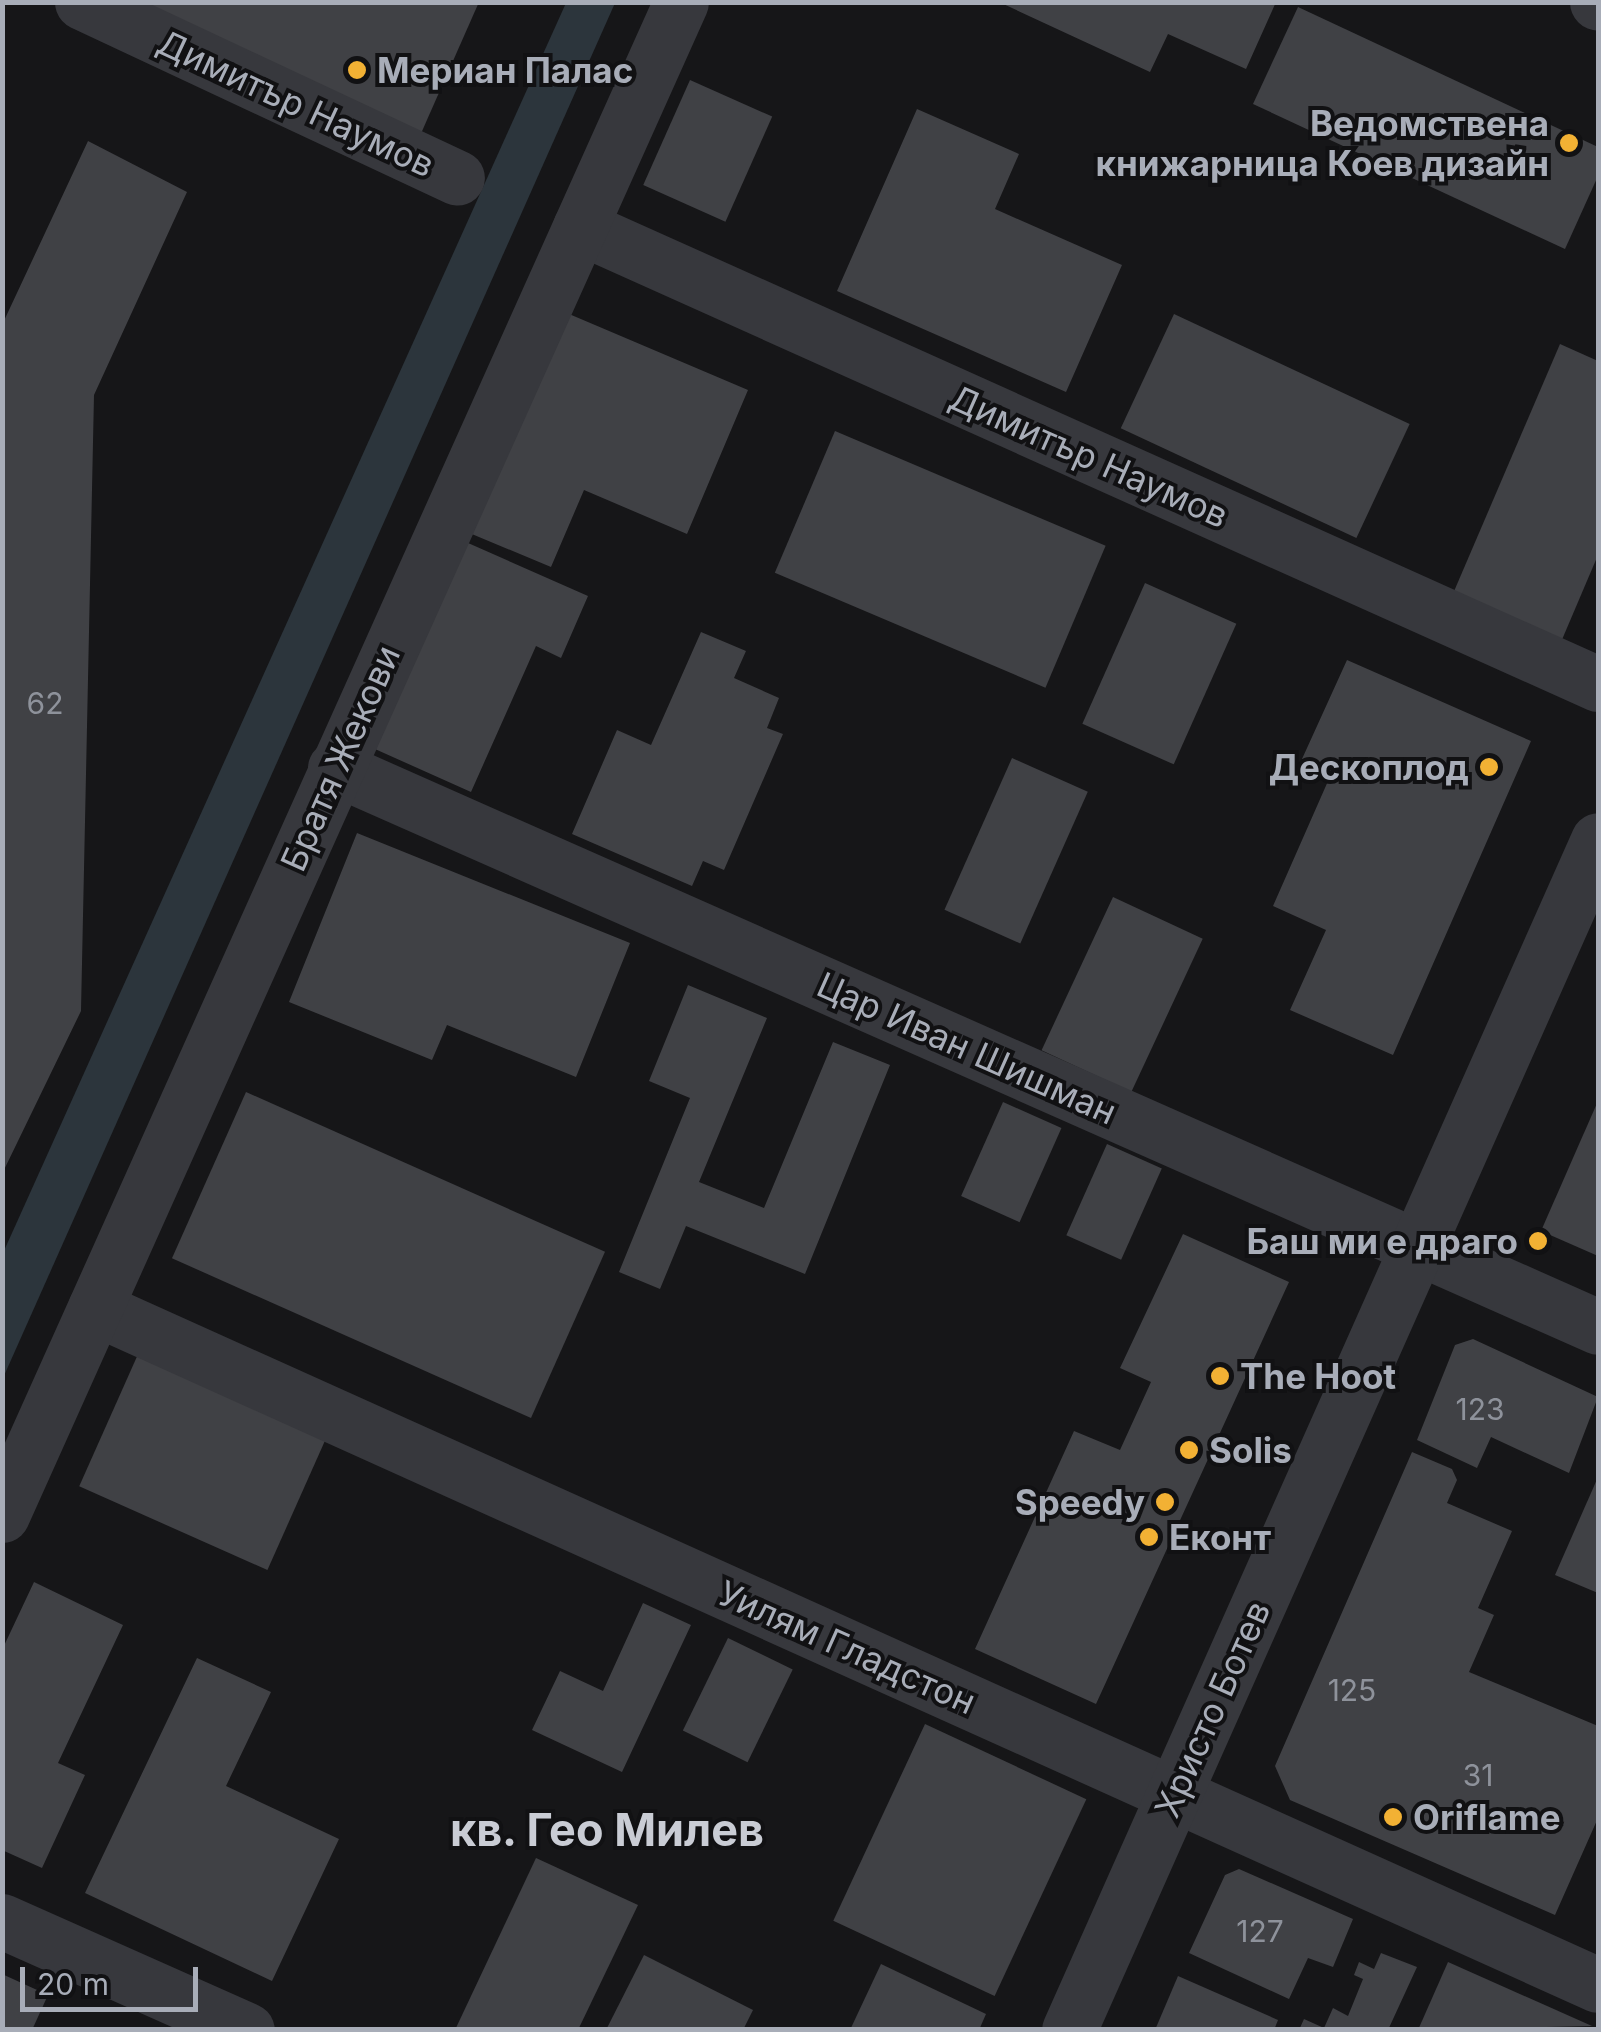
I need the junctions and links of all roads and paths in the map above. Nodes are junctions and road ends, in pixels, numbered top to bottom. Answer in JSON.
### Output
{"nodes":[{"id":1,"x":82,"y":2,"type":"edge"},
{"id":2,"x":682,"y":2,"type":"edge"},
{"id":3,"x":457,"y":178,"type":"dead end"},
{"id":4,"x":580,"y":228,"type":"junction"},
{"id":5,"x":1598,"y":684,"type":"edge"},
{"id":6,"x":335,"y":768,"type":"junction"},
{"id":7,"x":1598,"y":840,"type":"edge"},
{"id":8,"x":1416,"y":1247,"type":"junction"},
{"id":9,"x":95,"y":1308,"type":"junction"},
{"id":10,"x":1598,"y":1327,"type":"edge"},
{"id":11,"x":2,"y":1515,"type":"edge"},
{"id":12,"x":1174,"y":1794,"type":"junction"},
{"id":13,"x":2,"y":1921,"type":"edge"},
{"id":14,"x":1598,"y":1985,"type":"edge"},
{"id":15,"x":247,"y":2030,"type":"edge"},
{"id":16,"x":1068,"y":2030,"type":"edge"}],
"edges":[{"from":1,"to":3,"type":"street","name":"Димитър Наумов"},
{"from":2,"to":4,"type":"street","name":"Братя Жекови"},
{"from":4,"to":5,"type":"street","name":"Димитър Наумов"},
{"from":4,"to":6,"type":"street","name":"Братя Жекови"},
{"from":6,"to":8,"type":"street","name":"Цар Иван Шишман"},
{"from":6,"to":9,"type":"street","name":"Братя Жекови"},
{"from":7,"to":8,"type":"street","name":"Христо Ботев"},
{"from":8,"to":10,"type":"street","name":"Цар Иван Шишман"},
{"from":8,"to":12,"type":"street","name":"Христо Ботев"},
{"from":9,"to":11,"type":"street","name":"Братя Жекови"},
{"from":9,"to":12,"type":"street","name":"Уилям Гладстон"},
{"from":12,"to":14,"type":"street","name":"Уилям Гладстон"},
{"from":12,"to":16,"type":"street","name":"Христо Ботев"},
{"from":13,"to":15,"type":"street"}]}
